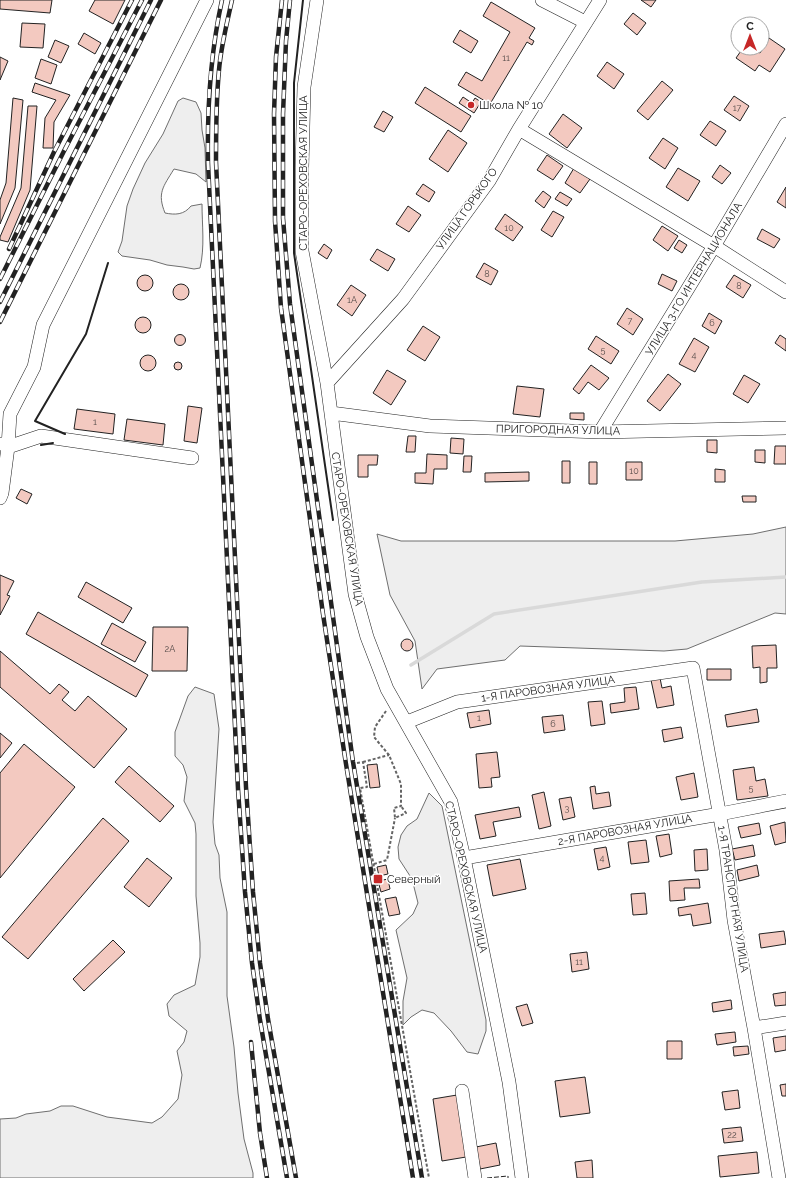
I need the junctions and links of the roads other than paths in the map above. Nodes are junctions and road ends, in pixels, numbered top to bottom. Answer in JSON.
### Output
{"nodes":[{"id":1,"x":206,"y":0,"type":"edge"},
{"id":2,"x":317,"y":0,"type":"edge"},
{"id":3,"x":542,"y":0,"type":"edge"},
{"id":4,"x":600,"y":0,"type":"edge"},
{"id":5,"x":585,"y":22,"type":"junction"},
{"id":6,"x":786,"y":124,"type":"edge"},
{"id":7,"x":519,"y":129,"type":"junction"},
{"id":8,"x":714,"y":246,"type":"junction"},
{"id":9,"x":786,"y":292,"type":"edge"},
{"id":10,"x":327,"y":383,"type":"junction"},
{"id":11,"x":330,"y":413,"type":"junction"},
{"id":12,"x":786,"y":428,"type":"edge"},
{"id":13,"x":600,"y":432,"type":"junction"},
{"id":14,"x":4,"y":445,"type":"edge"},
{"id":15,"x":192,"y":458,"type":"dead end"},
{"id":16,"x":0,"y":498,"type":"edge"},
{"id":17,"x":693,"y":668,"type":"joint"},
{"id":18,"x":407,"y":722,"type":"junction"},
{"id":19,"x":786,"y":800,"type":"edge"},
{"id":20,"x":720,"y":814,"type":"junction"},
{"id":21,"x":464,"y":858,"type":"junction"},
{"id":22,"x":786,"y":1023,"type":"edge"},
{"id":23,"x":754,"y":1028,"type":"junction"},
{"id":24,"x":462,"y":1091,"type":"dead end"},
{"id":25,"x":475,"y":1178,"type":"edge"},
{"id":26,"x":522,"y":1178,"type":"edge"},
{"id":27,"x":779,"y":1178,"type":"edge"}],
"edges":[{"from":1,"to":14,"type":"street"},
{"from":2,"to":10,"type":"street","name":"СТАРО-ОРЕХОВСКАЯ УЛИЦА"},
{"from":3,"to":5,"type":"street"},
{"from":4,"to":5,"type":"street","name":"УЛИЦА ГОРЬКОГО"},
{"from":5,"to":7,"type":"street","name":"УЛИЦА ГОРЬКОГО"},
{"from":6,"to":8,"type":"street","name":"УЛИЦА 3-ГО ИНТЕРНАЦИОНАЛА"},
{"from":7,"to":8,"type":"street"},
{"from":7,"to":10,"type":"street","name":"УЛИЦА ГОРЬКОГО"},
{"from":8,"to":9,"type":"street"},
{"from":8,"to":13,"type":"street","name":"УЛИЦА 3-ГО ИНТЕРНАЦИОНАЛА"},
{"from":10,"to":11,"type":"street","name":"СТАРО-ОРЕХОВСКАЯ УЛИЦА"},
{"from":11,"to":13,"type":"street","name":"ПРИГОРОДНАЯ УЛИЦА"},
{"from":11,"to":18,"type":"street","name":"СТАРО-ОРЕХОВСКАЯ УЛИЦА"},
{"from":12,"to":13,"type":"street","name":"ПРИГОРОДНАЯ УЛИЦА"},
{"from":14,"to":15,"type":"street"},
{"from":14,"to":16,"type":"street"},
{"from":17,"to":18,"type":"street","name":"1-Я ПАРОВОЗНАЯ УЛИЦА"},
{"from":17,"to":20,"type":"street","name":"1-Я ТРАНСПОРТНАЯ УЛИЦА"},
{"from":18,"to":21,"type":"street","name":"СТАРО-ОРЕХОВСКАЯ УЛИЦА"},
{"from":19,"to":20,"type":"street","name":"2-Я ПАРОВОЗНАЯ УЛИЦА"},
{"from":20,"to":21,"type":"street","name":"2-Я ПАРОВОЗНАЯ УЛИЦА"},
{"from":20,"to":23,"type":"street","name":"1-Я ТРАНСПОРТНАЯ УЛИЦА"},
{"from":21,"to":26,"type":"street","name":"СТАРО-ОРЕХОВСКАЯ УЛИЦА"},
{"from":22,"to":23,"type":"street"},
{"from":23,"to":27,"type":"street","name":"1-Я ТРАНСПОРТНАЯ УЛИЦА"},
{"from":24,"to":25,"type":"street"}]}
